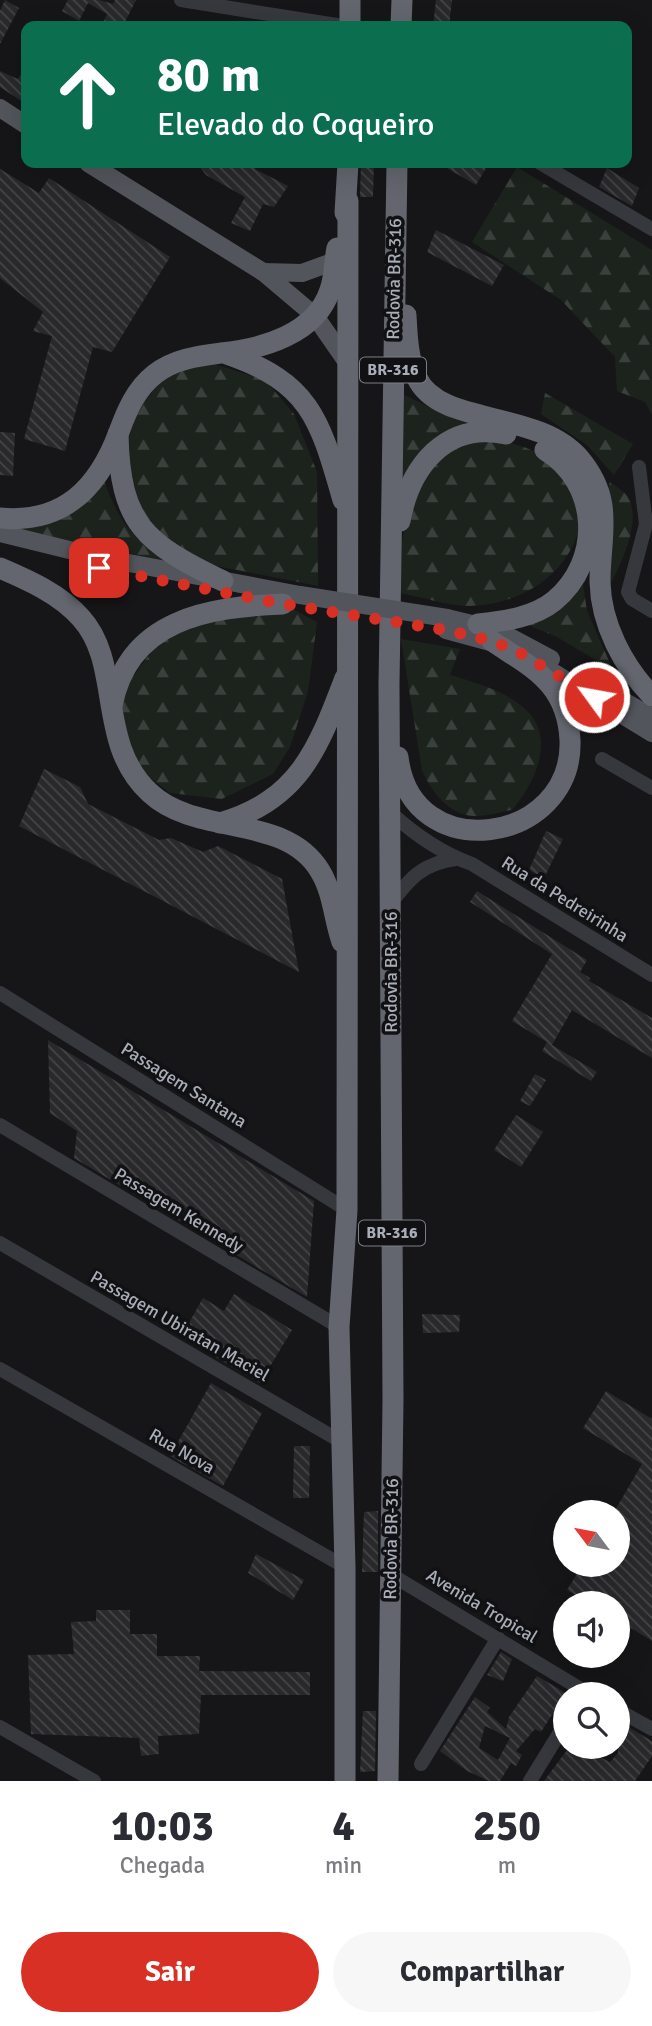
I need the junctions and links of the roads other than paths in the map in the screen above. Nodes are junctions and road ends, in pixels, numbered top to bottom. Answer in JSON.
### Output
{"nodes":[{"id":1,"x":181,"y":0,"type":"edge"},
{"id":2,"x":350,"y":0,"type":"edge"},
{"id":3,"x":402,"y":0,"type":"edge"},
{"id":4,"x":312,"y":21,"type":"edge"},
{"id":5,"x":350,"y":21,"type":"edge"},
{"id":6,"x":401,"y":21,"type":"edge"},
{"id":7,"x":0,"y":108,"type":"edge"},
{"id":8,"x":21,"y":122,"type":"edge"},
{"id":9,"x":96,"y":168,"type":"edge"},
{"id":10,"x":348,"y":168,"type":"edge"},
{"id":11,"x":397,"y":168,"type":"edge"},
{"id":12,"x":548,"y":168,"type":"edge"},
{"id":13,"x":396,"y":200,"type":"junction"},
{"id":14,"x":348,"y":201,"type":"junction"},
{"id":15,"x":652,"y":229,"type":"edge"},
{"id":16,"x":335,"y":261,"type":"junction"},
{"id":17,"x":264,"y":272,"type":"junction"},
{"id":18,"x":315,"y":316,"type":"junction"},
{"id":19,"x":224,"y":353,"type":"junction"},
{"id":20,"x":349,"y":365,"type":"junction"},
{"id":21,"x":118,"y":434,"type":"junction"},
{"id":22,"x":639,"y":467,"type":"dead end"},
{"id":23,"x":0,"y":518,"type":"edge"},
{"id":24,"x":350,"y":526,"type":"junction"},
{"id":25,"x":649,"y":526,"type":"edge"},
{"id":26,"x":0,"y":533,"type":"edge"},
{"id":27,"x":0,"y":543,"type":"edge"},
{"id":28,"x":0,"y":568,"type":"edge"},
{"id":29,"x":390,"y":578,"type":"junction"},
{"id":30,"x":223,"y":581,"type":"junction"},
{"id":31,"x":294,"y":602,"type":"junction"},
{"id":32,"x":652,"y":611,"type":"edge"},
{"id":33,"x":447,"y":624,"type":"junction"},
{"id":34,"x":478,"y":624,"type":"junction"},
{"id":35,"x":492,"y":641,"type":"junction"},
{"id":36,"x":349,"y":666,"type":"junction"},
{"id":37,"x":389,"y":685,"type":"junction"},
{"id":38,"x":652,"y":696,"type":"edge"},
{"id":39,"x":111,"y":715,"type":"junction"},
{"id":40,"x":652,"y":717,"type":"edge"},
{"id":41,"x":652,"y":733,"type":"edge"},
{"id":42,"x":602,"y":760,"type":"dead end"},
{"id":43,"x":652,"y":788,"type":"edge"},
{"id":44,"x":390,"y":811,"type":"junction"},
{"id":45,"x":218,"y":824,"type":"junction"},
{"id":46,"x":456,"y":859,"type":"junction"},
{"id":47,"x":391,"y":903,"type":"junction"},
{"id":48,"x":348,"y":957,"type":"junction"},
{"id":49,"x":652,"y":975,"type":"edge"},
{"id":50,"x":0,"y":993,"type":"edge"},
{"id":51,"x":0,"y":1125,"type":"edge"},
{"id":52,"x":347,"y":1210,"type":"junction"},
{"id":53,"x":0,"y":1243,"type":"edge"},
{"id":54,"x":339,"y":1327,"type":"junction"},
{"id":55,"x":0,"y":1368,"type":"edge"},
{"id":56,"x":340,"y":1441,"type":"junction"},
{"id":57,"x":345,"y":1567,"type":"junction"},
{"id":58,"x":390,"y":1574,"type":"junction"},
{"id":59,"x":498,"y":1638,"type":"junction"},
{"id":60,"x":568,"y":1682,"type":"edge"},
{"id":61,"x":630,"y":1717,"type":"edge"},
{"id":62,"x":0,"y":1727,"type":"edge"},
{"id":63,"x":652,"y":1729,"type":"edge"},
{"id":64,"x":553,"y":1744,"type":"edge"},
{"id":65,"x":421,"y":1764,"type":"dead end"},
{"id":66,"x":94,"y":1781,"type":"edge"},
{"id":67,"x":345,"y":1781,"type":"edge"},
{"id":68,"x":388,"y":1781,"type":"edge"},
{"id":69,"x":530,"y":1781,"type":"edge"}],
"edges":[{"from":1,"to":4,"type":"street"},
{"from":2,"to":5,"type":"highway"},
{"from":3,"to":6,"type":"highway"},
{"from":7,"to":8,"type":"main road"},
{"from":9,"to":17,"type":"main road"},
{"from":10,"to":14,"type":"highway","number":"BR-316"},
{"from":11,"to":13,"type":"highway","name":"Rodovia BR-316","number":"BR-316"},
{"from":12,"to":15,"type":"street"},
{"from":13,"to":29,"type":"highway","name":"Rodovia BR-316","number":"BR-316"},
{"from":13,"to":38,"type":"highway"},
{"from":14,"to":16,"type":"highway"},
{"from":14,"to":20,"type":"highway","number":"BR-316"},
{"from":16,"to":17,"type":"main road"},
{"from":16,"to":18,"type":"highway"},
{"from":17,"to":18,"type":"main road"},
{"from":18,"to":19,"type":"highway"},
{"from":18,"to":20,"type":"main road"},
{"from":19,"to":21,"type":"highway"},
{"from":19,"to":24,"type":"highway"},
{"from":20,"to":24,"type":"highway","number":"BR-316"},
{"from":21,"to":23,"type":"highway"},
{"from":21,"to":30,"type":"highway"},
{"from":22,"to":25,"type":"street"},
{"from":24,"to":36,"type":"highway","number":"BR-316"},
{"from":25,"to":32,"type":"street"},
{"from":26,"to":30,"type":"main road"},
{"from":27,"to":31,"type":"main road"},
{"from":28,"to":39,"type":"highway"},
{"from":29,"to":34,"type":"highway"},
{"from":29,"to":37,"type":"highway","name":"Rodovia BR-316","number":"BR-316"},
{"from":30,"to":31,"type":"main road"},
{"from":31,"to":33,"type":"main road","bridge":true},
{"from":31,"to":39,"type":"highway"},
{"from":33,"to":34,"type":"main road"},
{"from":33,"to":35,"type":"main road"},
{"from":34,"to":40,"type":"main road"},
{"from":35,"to":37,"type":"highway"},
{"from":35,"to":41,"type":"main road"},
{"from":36,"to":45,"type":"highway"},
{"from":36,"to":48,"type":"highway","number":"BR-316"},
{"from":37,"to":44,"type":"highway","name":"Rodovia BR-316","number":"BR-316"},
{"from":39,"to":45,"type":"highway"},
{"from":42,"to":43,"type":"street"},
{"from":44,"to":46,"type":"street","name":"Rua da Pedreirinha"},
{"from":44,"to":47,"type":"highway","name":"Rodovia BR-316","number":"BR-316"},
{"from":45,"to":48,"type":"highway"},
{"from":46,"to":47,"type":"street"},
{"from":46,"to":49,"type":"street","name":"Rua da Pedreirinha"},
{"from":47,"to":58,"type":"highway","name":"Rodovia BR-316","number":"BR-316"},
{"from":48,"to":52,"type":"highway","number":"BR-316"},
{"from":50,"to":52,"type":"street","name":"Passagem Santana"},
{"from":51,"to":54,"type":"street","name":"Passagem Kennedy"},
{"from":52,"to":54,"type":"highway","number":"BR-316"},
{"from":53,"to":56,"type":"street","name":"Passagem Ubiratan Maciel"},
{"from":54,"to":56,"type":"highway","number":"BR-316"},
{"from":55,"to":57,"type":"street","name":"Rua Nova"},
{"from":56,"to":57,"type":"highway","number":"BR-316"},
{"from":57,"to":67,"type":"highway","number":"BR-316"},
{"from":58,"to":59,"type":"street","name":"Avenida Tropical"},
{"from":58,"to":68,"type":"highway","name":"Rodovia BR-316","number":"BR-316"},
{"from":59,"to":60,"type":"street","name":"Avenida Tropical"},
{"from":59,"to":65,"type":"street"},
{"from":61,"to":63,"type":"street"},
{"from":62,"to":66,"type":"street"},
{"from":64,"to":69,"type":"street"}]}
